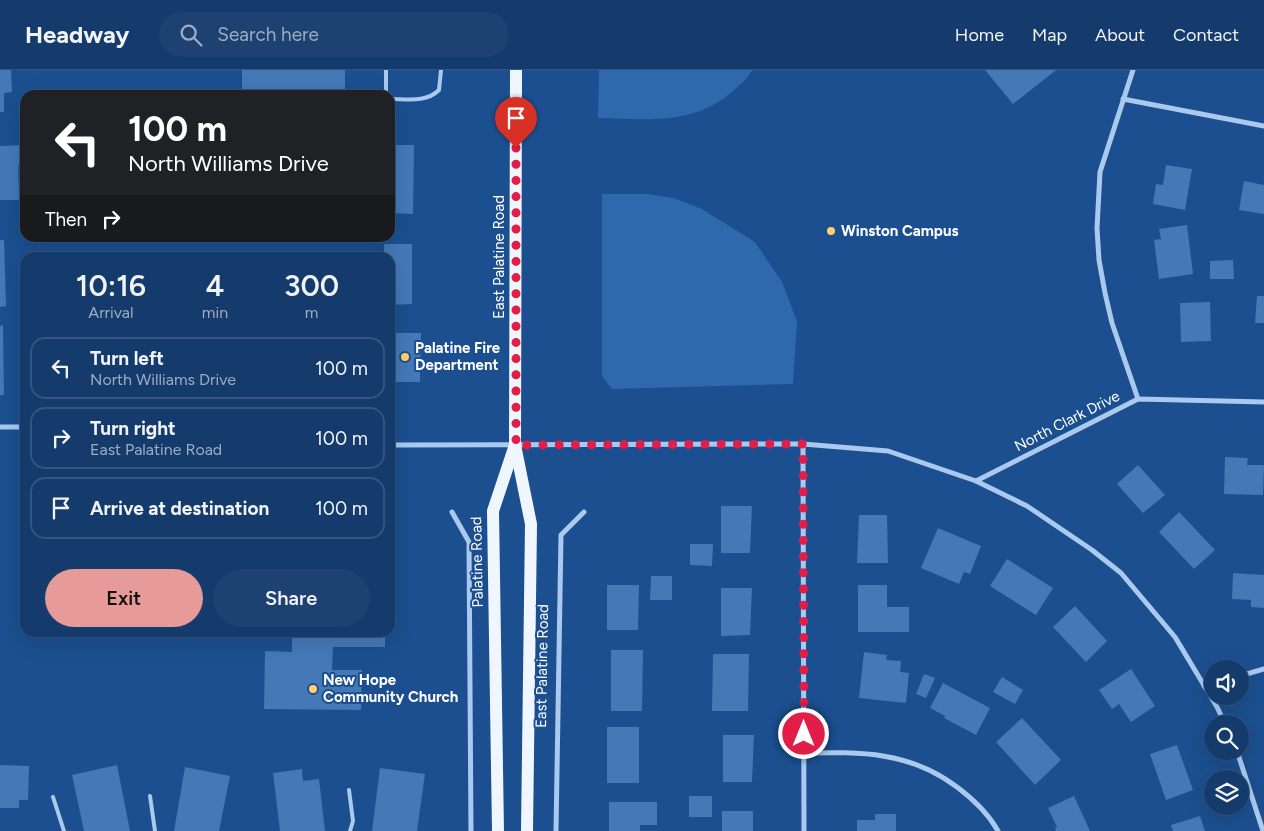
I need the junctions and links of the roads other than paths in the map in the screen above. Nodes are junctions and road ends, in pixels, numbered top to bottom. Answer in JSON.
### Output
{"nodes":[{"id":1,"x":386,"y":70,"type":"edge"},
{"id":2,"x":442,"y":70,"type":"edge"},
{"id":3,"x":516,"y":70,"type":"edge"},
{"id":4,"x":1133,"y":70,"type":"edge"},
{"id":5,"x":386,"y":90,"type":"edge"},
{"id":6,"x":395,"y":99,"type":"edge"},
{"id":7,"x":1123,"y":99,"type":"junction"},
{"id":8,"x":1264,"y":126,"type":"edge"},
{"id":9,"x":1138,"y":399,"type":"junction"},
{"id":10,"x":1264,"y":402,"type":"edge"},
{"id":11,"x":0,"y":427,"type":"edge"},
{"id":12,"x":20,"y":427,"type":"edge"},
{"id":13,"x":803,"y":444,"type":"junction"},
{"id":14,"x":395,"y":445,"type":"edge"},
{"id":15,"x":516,"y":445,"type":"junction"},
{"id":16,"x":976,"y":482,"type":"junction"},
{"id":17,"x":452,"y":512,"type":"dead end"},
{"id":18,"x":584,"y":512,"type":"dead end"},
{"id":19,"x":1264,"y":669,"type":"edge"},
{"id":20,"x":1249,"y":673,"type":"edge"},
{"id":21,"x":1204,"y":686,"type":"edge"},
{"id":22,"x":804,"y":754,"type":"junction"},
{"id":23,"x":1240,"y":760,"type":"edge"},
{"id":24,"x":349,"y":790,"type":"dead end"},
{"id":25,"x":150,"y":796,"type":"dead end"},
{"id":26,"x":53,"y":797,"type":"dead end"},
{"id":27,"x":64,"y":831,"type":"edge"},
{"id":28,"x":154,"y":831,"type":"edge"},
{"id":29,"x":350,"y":831,"type":"edge"},
{"id":30,"x":471,"y":831,"type":"edge"},
{"id":31,"x":498,"y":831,"type":"edge"},
{"id":32,"x":527,"y":831,"type":"edge"},
{"id":33,"x":556,"y":831,"type":"edge"},
{"id":34,"x":804,"y":831,"type":"edge"},
{"id":35,"x":998,"y":831,"type":"edge"},
{"id":36,"x":1263,"y":831,"type":"edge"}],
"edges":[{"from":1,"to":5,"type":"lane"},
{"from":2,"to":6,"type":"lane"},
{"from":3,"to":15,"type":"main road","name":"East Palatine Road"},
{"from":4,"to":7,"type":"street"},
{"from":7,"to":8,"type":"street"},
{"from":7,"to":9,"type":"street"},
{"from":9,"to":10,"type":"street","name":"North Clark Drive"},
{"from":9,"to":16,"type":"street","name":"North Clark Drive"},
{"from":11,"to":12,"type":"street"},
{"from":13,"to":15,"type":"street"},
{"from":13,"to":16,"type":"street"},
{"from":13,"to":22,"type":"street"},
{"from":14,"to":15,"type":"street"},
{"from":15,"to":31,"type":"main road","name":"Palatine Road"},
{"from":15,"to":32,"type":"main road"},
{"from":16,"to":21,"type":"street"},
{"from":17,"to":30,"type":"street","name":"Palatine Road"},
{"from":18,"to":33,"type":"street","name":"East Palatine Road"},
{"from":19,"to":20,"type":"street"},
{"from":22,"to":34,"type":"street"},
{"from":22,"to":35,"type":"street"},
{"from":23,"to":36,"type":"street"},
{"from":24,"to":29,"type":"lane"},
{"from":25,"to":28,"type":"lane"},
{"from":26,"to":27,"type":"lane"}]}
